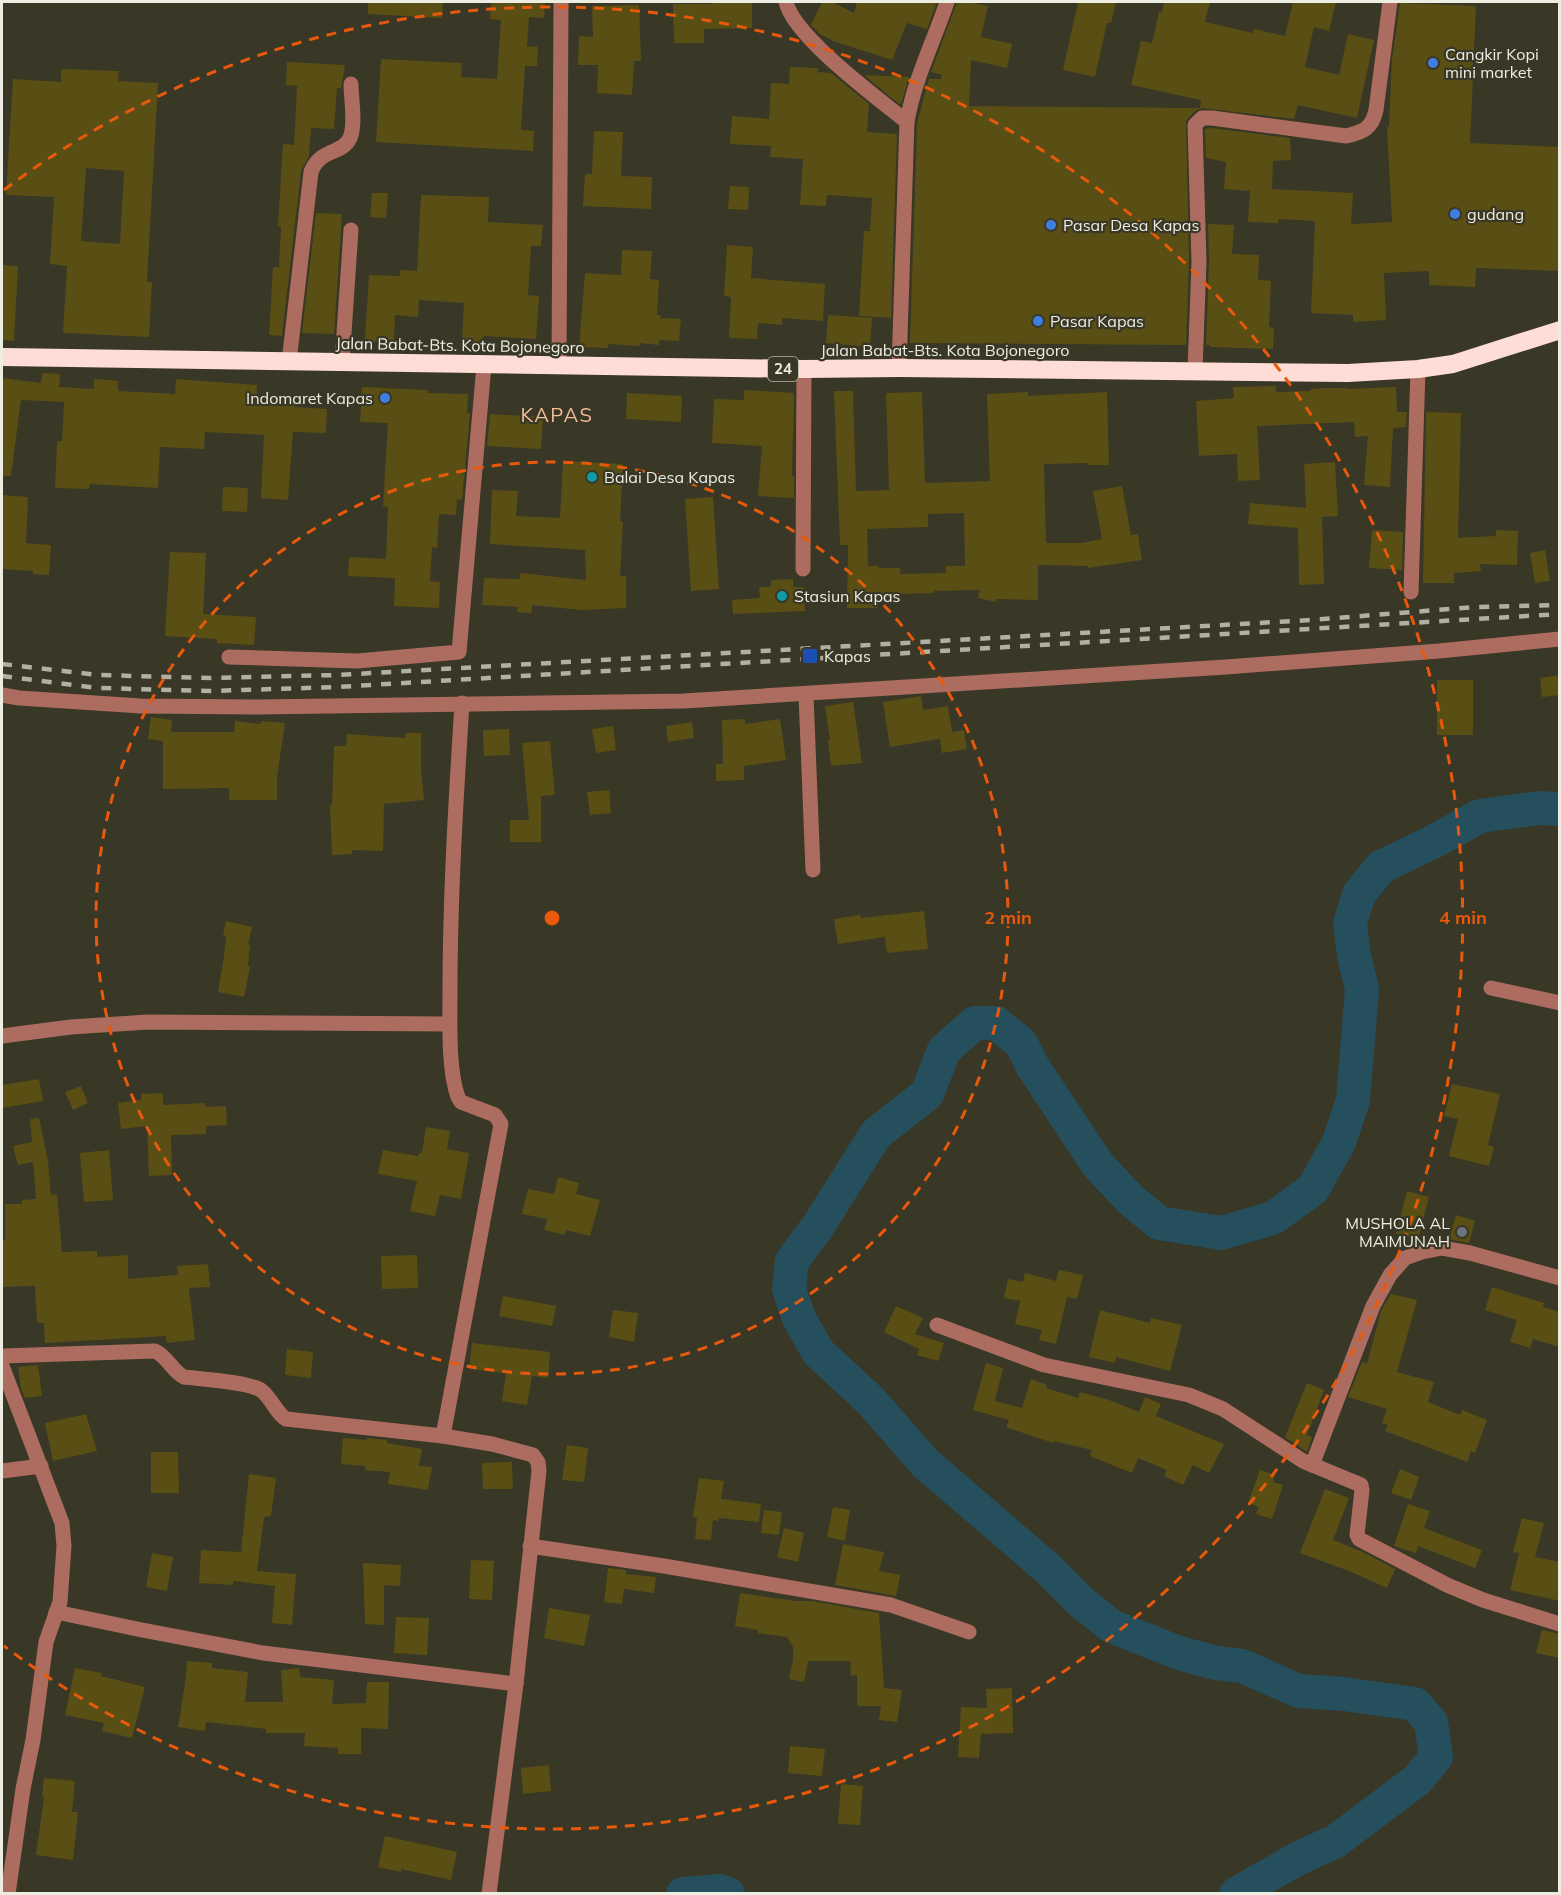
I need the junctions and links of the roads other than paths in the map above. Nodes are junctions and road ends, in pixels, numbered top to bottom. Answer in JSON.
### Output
{"nodes":[{"id":1,"x":561,"y":2,"type":"edge"},
{"id":2,"x":786,"y":2,"type":"edge"},
{"id":3,"x":947,"y":2,"type":"edge"},
{"id":4,"x":1390,"y":2,"type":"edge"},
{"id":5,"x":351,"y":84,"type":"dead end"},
{"id":6,"x":907,"y":122,"type":"junction"},
{"id":7,"x":351,"y":230,"type":"dead end"},
{"id":8,"x":1560,"y":330,"type":"edge"},
{"id":9,"x":2,"y":357,"type":"edge"},
{"id":10,"x":289,"y":362,"type":"junction"},
{"id":11,"x":342,"y":363,"type":"junction"},
{"id":12,"x":484,"y":365,"type":"junction"},
{"id":13,"x":559,"y":366,"type":"junction"},
{"id":14,"x":899,"y":368,"type":"junction"},
{"id":15,"x":804,"y":369,"type":"junction"},
{"id":16,"x":1418,"y":369,"type":"junction"},
{"id":17,"x":1195,"y":370,"type":"junction"},
{"id":18,"x":803,"y":569,"type":"dead end"},
{"id":19,"x":1411,"y":592,"type":"dead end"},
{"id":20,"x":1560,"y":639,"type":"edge"},
{"id":21,"x":229,"y":657,"type":"dead end"},
{"id":22,"x":2,"y":695,"type":"edge"},
{"id":23,"x":806,"y":695,"type":"junction"},
{"id":24,"x":462,"y":703,"type":"junction"},
{"id":25,"x":813,"y":870,"type":"dead end"},
{"id":26,"x":1491,"y":988,"type":"dead end"},
{"id":27,"x":1560,"y":1003,"type":"edge"},
{"id":28,"x":449,"y":1024,"type":"junction"},
{"id":29,"x":2,"y":1036,"type":"edge"},
{"id":30,"x":1560,"y":1278,"type":"edge"},
{"id":31,"x":937,"y":1325,"type":"dead end"},
{"id":32,"x":2,"y":1356,"type":"edge"},
{"id":33,"x":2,"y":1366,"type":"edge"},
{"id":34,"x":443,"y":1436,"type":"junction"},
{"id":35,"x":41,"y":1466,"type":"junction"},
{"id":36,"x":1312,"y":1466,"type":"junction"},
{"id":37,"x":2,"y":1471,"type":"edge"},
{"id":38,"x":530,"y":1546,"type":"junction"},
{"id":39,"x":56,"y":1612,"type":"junction"},
{"id":40,"x":1560,"y":1624,"type":"edge"},
{"id":41,"x":969,"y":1632,"type":"dead end"},
{"id":42,"x":516,"y":1684,"type":"junction"},
{"id":43,"x":8,"y":1893,"type":"edge"},
{"id":44,"x":489,"y":1893,"type":"edge"}],
"edges":[{"from":1,"to":13,"type":"street"},
{"from":2,"to":6,"type":"street"},
{"from":3,"to":6,"type":"street"},
{"from":4,"to":17,"type":"street"},
{"from":5,"to":10,"type":"street"},
{"from":6,"to":14,"type":"street"},
{"from":7,"to":11,"type":"street"},
{"from":8,"to":16,"type":"highway","name":"Jalan Babat-Bts. Kota Bojonegoro","number":"24"},
{"from":9,"to":10,"type":"highway","name":"Jalan Babat-Bts. Kota Bojonegoro","number":"24"},
{"from":10,"to":11,"type":"highway","name":"Jalan Babat-Bts. Kota Bojonegoro","number":"24"},
{"from":11,"to":12,"type":"highway","name":"Jalan Babat-Bts. Kota Bojonegoro","number":"24"},
{"from":12,"to":13,"type":"highway","name":"Jalan Babat-Bts. Kota Bojonegoro","number":"24"},
{"from":12,"to":21,"type":"street"},
{"from":13,"to":15,"type":"highway","name":"Jalan Babat-Bts. Kota Bojonegoro","number":"24"},
{"from":14,"to":15,"type":"highway","name":"Jalan Babat-Bts. Kota Bojonegoro","number":"24"},
{"from":14,"to":17,"type":"highway","name":"Jalan Babat-Bts. Kota Bojonegoro","number":"24"},
{"from":15,"to":18,"type":"street"},
{"from":16,"to":17,"type":"highway","name":"Jalan Babat-Bts. Kota Bojonegoro","number":"24"},
{"from":16,"to":19,"type":"street"},
{"from":20,"to":23,"type":"street"},
{"from":22,"to":24,"type":"street"},
{"from":23,"to":24,"type":"street"},
{"from":23,"to":25,"type":"street"},
{"from":24,"to":28,"type":"street"},
{"from":26,"to":27,"type":"street"},
{"from":28,"to":29,"type":"street"},
{"from":28,"to":34,"type":"street"},
{"from":30,"to":36,"type":"street"},
{"from":31,"to":36,"type":"street"},
{"from":32,"to":34,"type":"street"},
{"from":33,"to":35,"type":"street"},
{"from":34,"to":38,"type":"street"},
{"from":35,"to":37,"type":"street"},
{"from":35,"to":39,"type":"street"},
{"from":36,"to":40,"type":"street"},
{"from":38,"to":41,"type":"street"},
{"from":38,"to":42,"type":"street"},
{"from":39,"to":42,"type":"street"},
{"from":39,"to":43,"type":"street"},
{"from":42,"to":44,"type":"street"}]}
